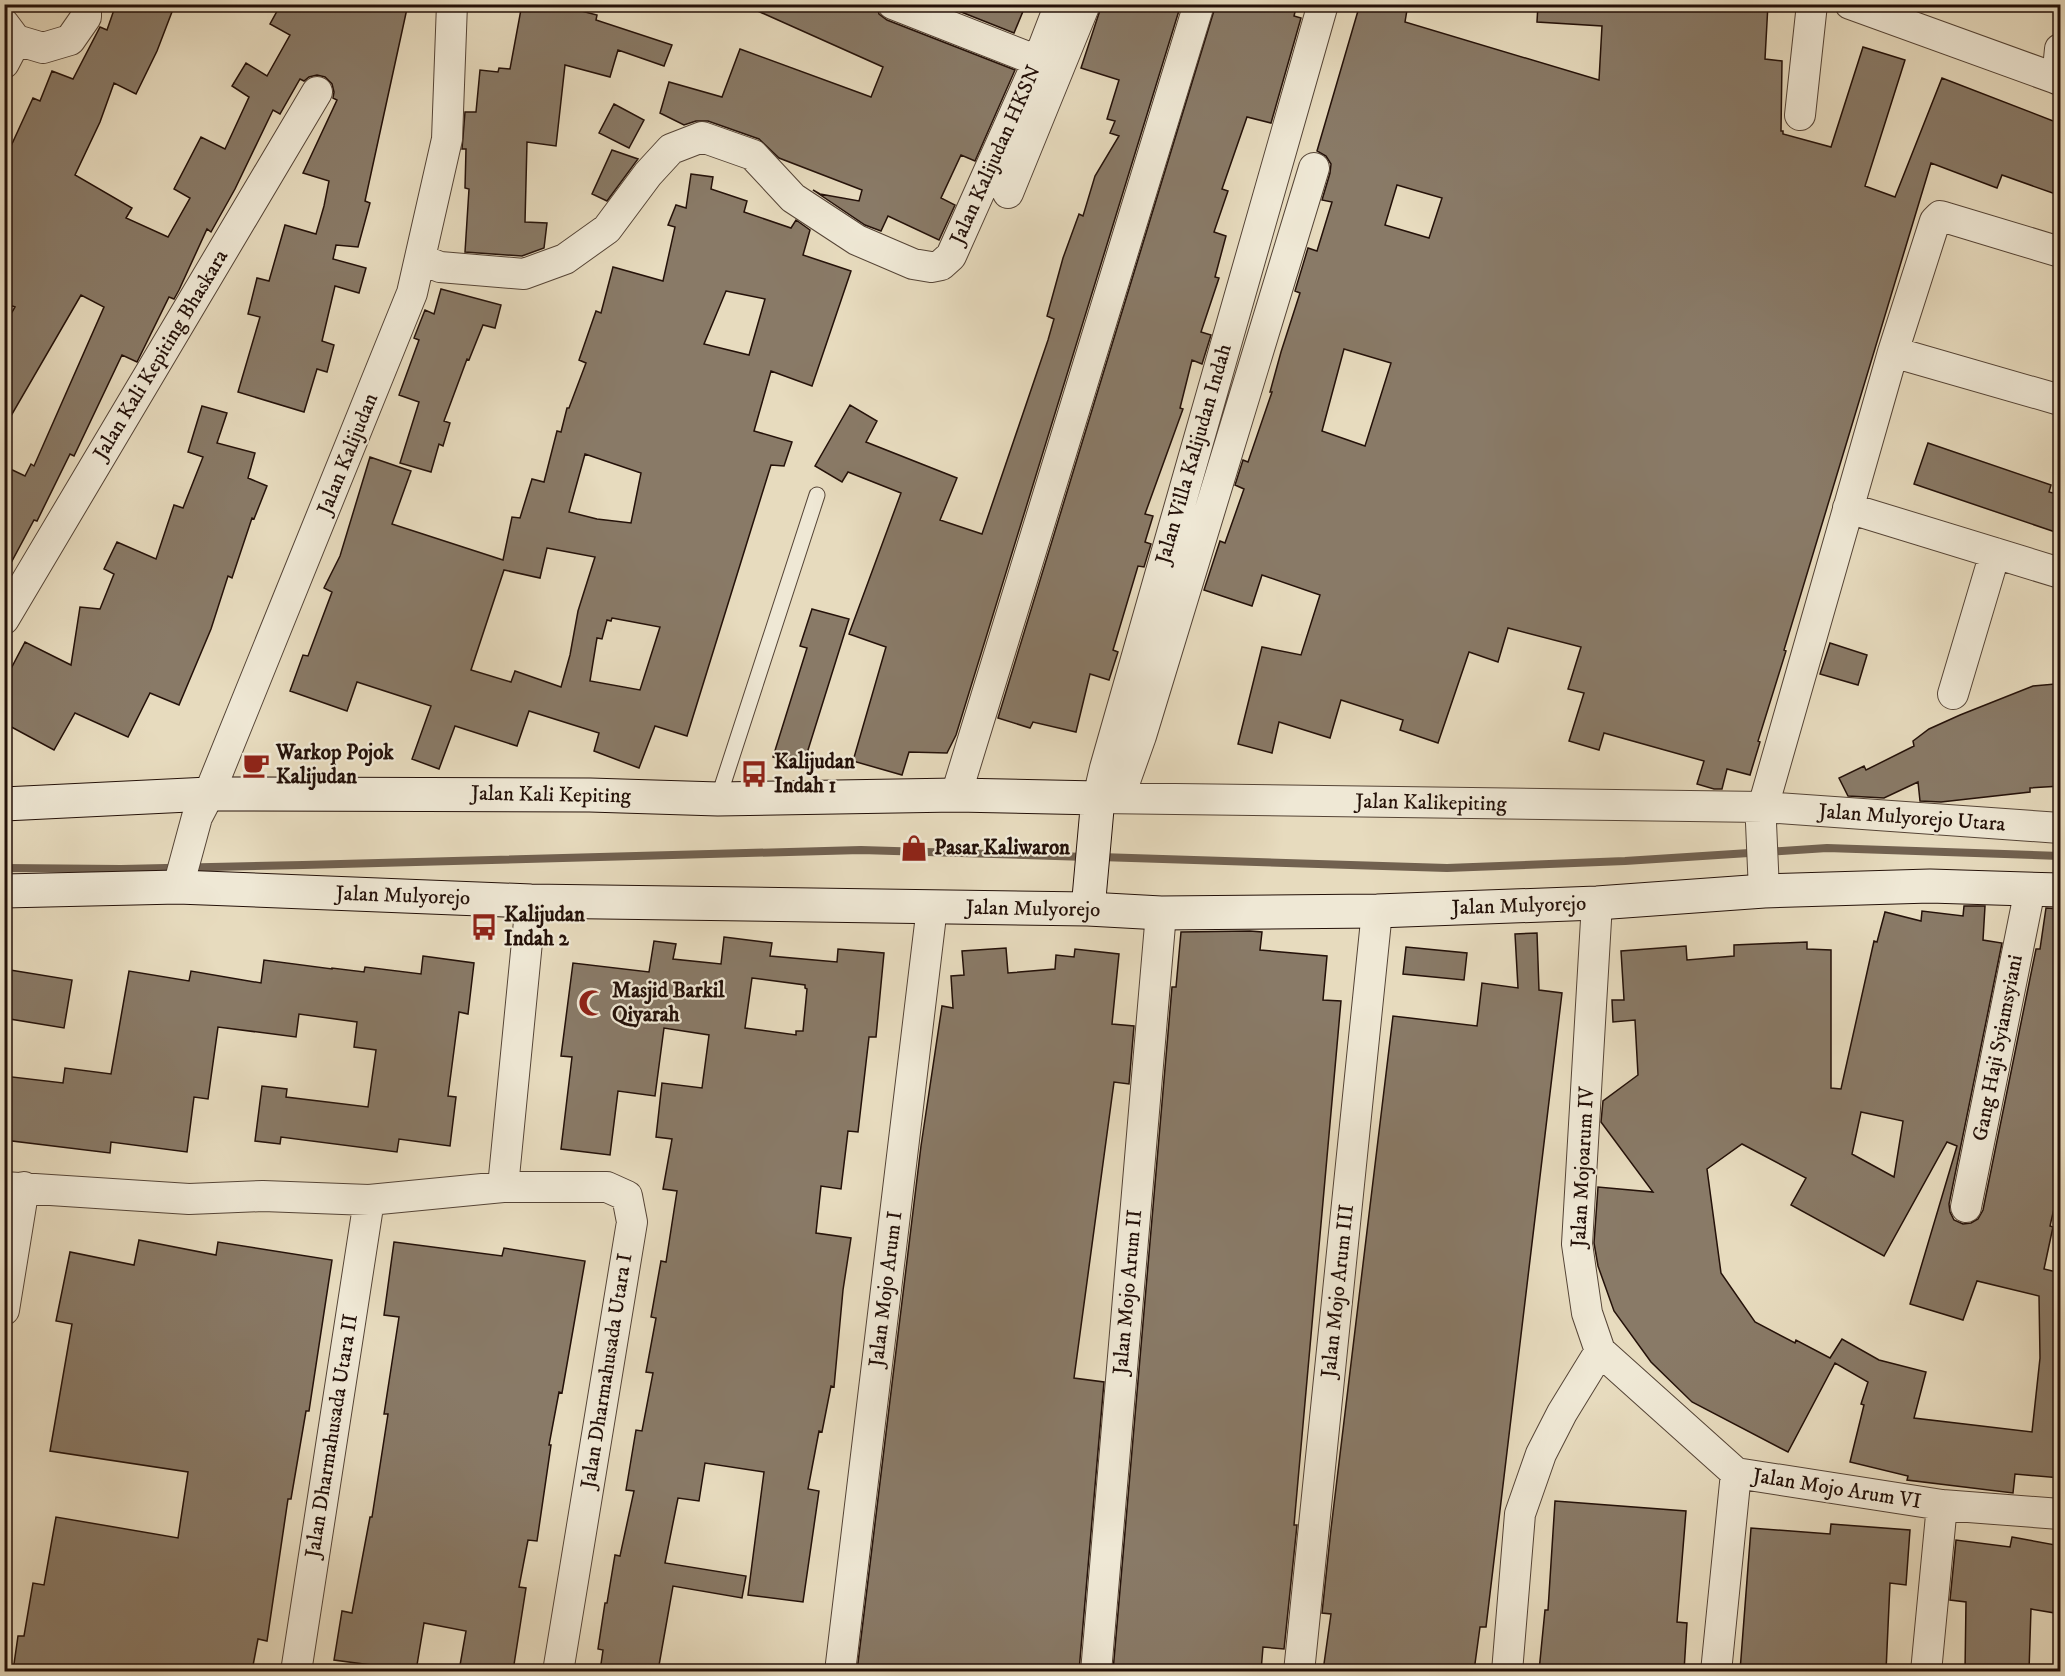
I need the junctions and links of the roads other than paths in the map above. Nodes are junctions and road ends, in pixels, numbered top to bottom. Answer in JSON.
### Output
{"nodes":[{"id":1,"x":86,"y":4,"type":"edge"},
{"id":2,"x":452,"y":4,"type":"edge"},
{"id":3,"x":893,"y":4,"type":"edge"},
{"id":4,"x":1060,"y":4,"type":"edge"},
{"id":5,"x":1085,"y":4,"type":"edge"},
{"id":6,"x":1199,"y":4,"type":"edge"},
{"id":7,"x":1323,"y":4,"type":"edge"},
{"id":8,"x":1812,"y":4,"type":"edge"},
{"id":9,"x":1850,"y":4,"type":"edge"},
{"id":10,"x":8,"y":42,"type":"edge"},
{"id":11,"x":2061,"y":49,"type":"edge"},
{"id":12,"x":1038,"y":61,"type":"junction"},
{"id":13,"x":2059,"y":79,"type":"edge"},
{"id":14,"x":317,"y":92,"type":"dead end"},
{"id":15,"x":1800,"y":115,"type":"dead end"},
{"id":16,"x":1314,"y":168,"type":"dead end"},
{"id":17,"x":1008,"y":192,"type":"dead end"},
{"id":18,"x":2061,"y":252,"type":"edge"},
{"id":19,"x":420,"y":260,"type":"junction"},
{"id":20,"x":1893,"y":352,"type":"junction"},
{"id":21,"x":2061,"y":400,"type":"edge"},
{"id":22,"x":817,"y":495,"type":"dead end"},
{"id":23,"x":1848,"y":508,"type":"junction"},
{"id":24,"x":1995,"y":553,"type":"junction"},
{"id":25,"x":2061,"y":573,"type":"edge"},
{"id":26,"x":4,"y":619,"type":"edge"},
{"id":27,"x":1953,"y":694,"type":"dead end"},
{"id":28,"x":956,"y":795,"type":"junction"},
{"id":29,"x":718,"y":799,"type":"junction"},
{"id":30,"x":4,"y":804,"type":"edge"},
{"id":31,"x":203,"y":806,"type":"junction"},
{"id":32,"x":1104,"y":806,"type":"junction"},
{"id":33,"x":1762,"y":815,"type":"junction"},
{"id":34,"x":2061,"y":828,"type":"edge"},
{"id":35,"x":1764,"y":877,"type":"junction"},
{"id":36,"x":179,"y":882,"type":"junction"},
{"id":37,"x":2045,"y":889,"type":"edge"},
{"id":38,"x":4,"y":891,"type":"edge"},
{"id":39,"x":531,"y":901,"type":"junction"},
{"id":40,"x":932,"y":907,"type":"junction"},
{"id":41,"x":1088,"y":909,"type":"junction"},
{"id":42,"x":1377,"y":911,"type":"junction"},
{"id":43,"x":1161,"y":913,"type":"junction"},
{"id":44,"x":1596,"y":915,"type":"junction"},
{"id":45,"x":14,"y":1187,"type":"edge"},
{"id":46,"x":503,"y":1187,"type":"junction"},
{"id":47,"x":369,"y":1200,"type":"junction"},
{"id":48,"x":1966,"y":1207,"type":"dead end"},
{"id":49,"x":4,"y":1310,"type":"edge"},
{"id":50,"x":1600,"y":1351,"type":"junction"},
{"id":51,"x":1736,"y":1473,"type":"junction"},
{"id":52,"x":1941,"y":1505,"type":"junction"},
{"id":53,"x":2061,"y":1514,"type":"edge"},
{"id":54,"x":296,"y":1671,"type":"edge"},
{"id":55,"x":558,"y":1671,"type":"edge"},
{"id":56,"x":840,"y":1671,"type":"edge"},
{"id":57,"x":1096,"y":1671,"type":"edge"},
{"id":58,"x":1299,"y":1671,"type":"edge"},
{"id":59,"x":1507,"y":1671,"type":"edge"},
{"id":60,"x":1716,"y":1671,"type":"edge"},
{"id":61,"x":1926,"y":1671,"type":"edge"}],
"edges":[{"from":1,"to":10,"type":"street"},
{"from":2,"to":19,"type":"street","name":"Jalan Kalijudan"},
{"from":3,"to":12,"type":"street"},
{"from":4,"to":12,"type":"street","name":"Jalan Kalijudan HKSN"},
{"from":5,"to":17,"type":"street"},
{"from":6,"to":28,"type":"street"},
{"from":7,"to":32,"type":"street","name":"Jalan Villa Kalijudan Indah"},
{"from":8,"to":15,"type":"street"},
{"from":9,"to":13,"type":"street"},
{"from":11,"to":13,"type":"street"},
{"from":12,"to":19,"type":"street","name":"Jalan Kalijudan HKSN"},
{"from":14,"to":26,"type":"street","name":"Jalan Kali Kepiting Bhaskara"},
{"from":16,"to":32,"type":"street","name":"Jalan Villa Kalijudan Indah"},
{"from":18,"to":20,"type":"street"},
{"from":19,"to":31,"type":"street","name":"Jalan Kalijudan"},
{"from":20,"to":21,"type":"street"},
{"from":20,"to":23,"type":"street"},
{"from":22,"to":29,"type":"lane"},
{"from":23,"to":24,"type":"street"},
{"from":23,"to":33,"type":"street"},
{"from":24,"to":25,"type":"street"},
{"from":24,"to":27,"type":"street"},
{"from":28,"to":29,"type":"main road","name":"Jalan Kali Kepiting"},
{"from":28,"to":32,"type":"main road","name":"Jalan Kali Kepiting"},
{"from":29,"to":31,"type":"main road","name":"Jalan Kali Kepiting"},
{"from":30,"to":31,"type":"main road","name":"Jalan Kali Kepiting"},
{"from":31,"to":36,"type":"street","name":"Jalan Kalijudan"},
{"from":32,"to":33,"type":"street","name":"Jalan Kalikepiting"},
{"from":32,"to":41,"type":"main road","name":"Jalan Villa Kalijudan Indah"},
{"from":33,"to":34,"type":"street","name":"Jalan Mulyorejo Utara"},
{"from":33,"to":35,"type":"street"},
{"from":35,"to":37,"type":"main road","name":"Jalan Mulyorejo"},
{"from":35,"to":44,"type":"main road","name":"Jalan Mulyorejo"},
{"from":36,"to":38,"type":"main road","name":"Jalan Mulyorejo"},
{"from":36,"to":39,"type":"main road","name":"Jalan Mulyorejo"},
{"from":37,"to":48,"type":"street","name":"Gang Haji Syiamsyiani"},
{"from":39,"to":40,"type":"main road","name":"Jalan Mulyorejo"},
{"from":39,"to":46,"type":"street"},
{"from":40,"to":41,"type":"main road","name":"Jalan Mulyorejo"},
{"from":40,"to":56,"type":"street","name":"Jalan Mojo Arum I"},
{"from":41,"to":43,"type":"main road","name":"Jalan Mulyorejo"},
{"from":42,"to":43,"type":"main road","name":"Jalan Mulyorejo"},
{"from":42,"to":44,"type":"main road","name":"Jalan Mulyorejo"},
{"from":42,"to":58,"type":"street","name":"Jalan Mojo Arum III"},
{"from":43,"to":57,"type":"street","name":"Jalan Mojo Arum II"},
{"from":44,"to":50,"type":"street","name":"Jalan Mojoarum IV"},
{"from":45,"to":47,"type":"street","name":"Jalan Dharmahusada Utara I"},
{"from":45,"to":49,"type":"street"},
{"from":46,"to":47,"type":"street","name":"Jalan Dharmahusada Utara I"},
{"from":46,"to":55,"type":"street","name":"Jalan Dharmahusada Utara I"},
{"from":47,"to":54,"type":"street","name":"Jalan Dharmahusada Utara II"},
{"from":50,"to":51,"type":"street","name":"Jalan Mojo Arum VI"},
{"from":50,"to":59,"type":"street"},
{"from":51,"to":52,"type":"street","name":"Jalan Mojo Arum VI"},
{"from":51,"to":60,"type":"street"},
{"from":52,"to":53,"type":"street","name":"Jalan Mojo Arum VI"},
{"from":52,"to":61,"type":"street","name":"Jalan Mojo Arum VI"}]}
